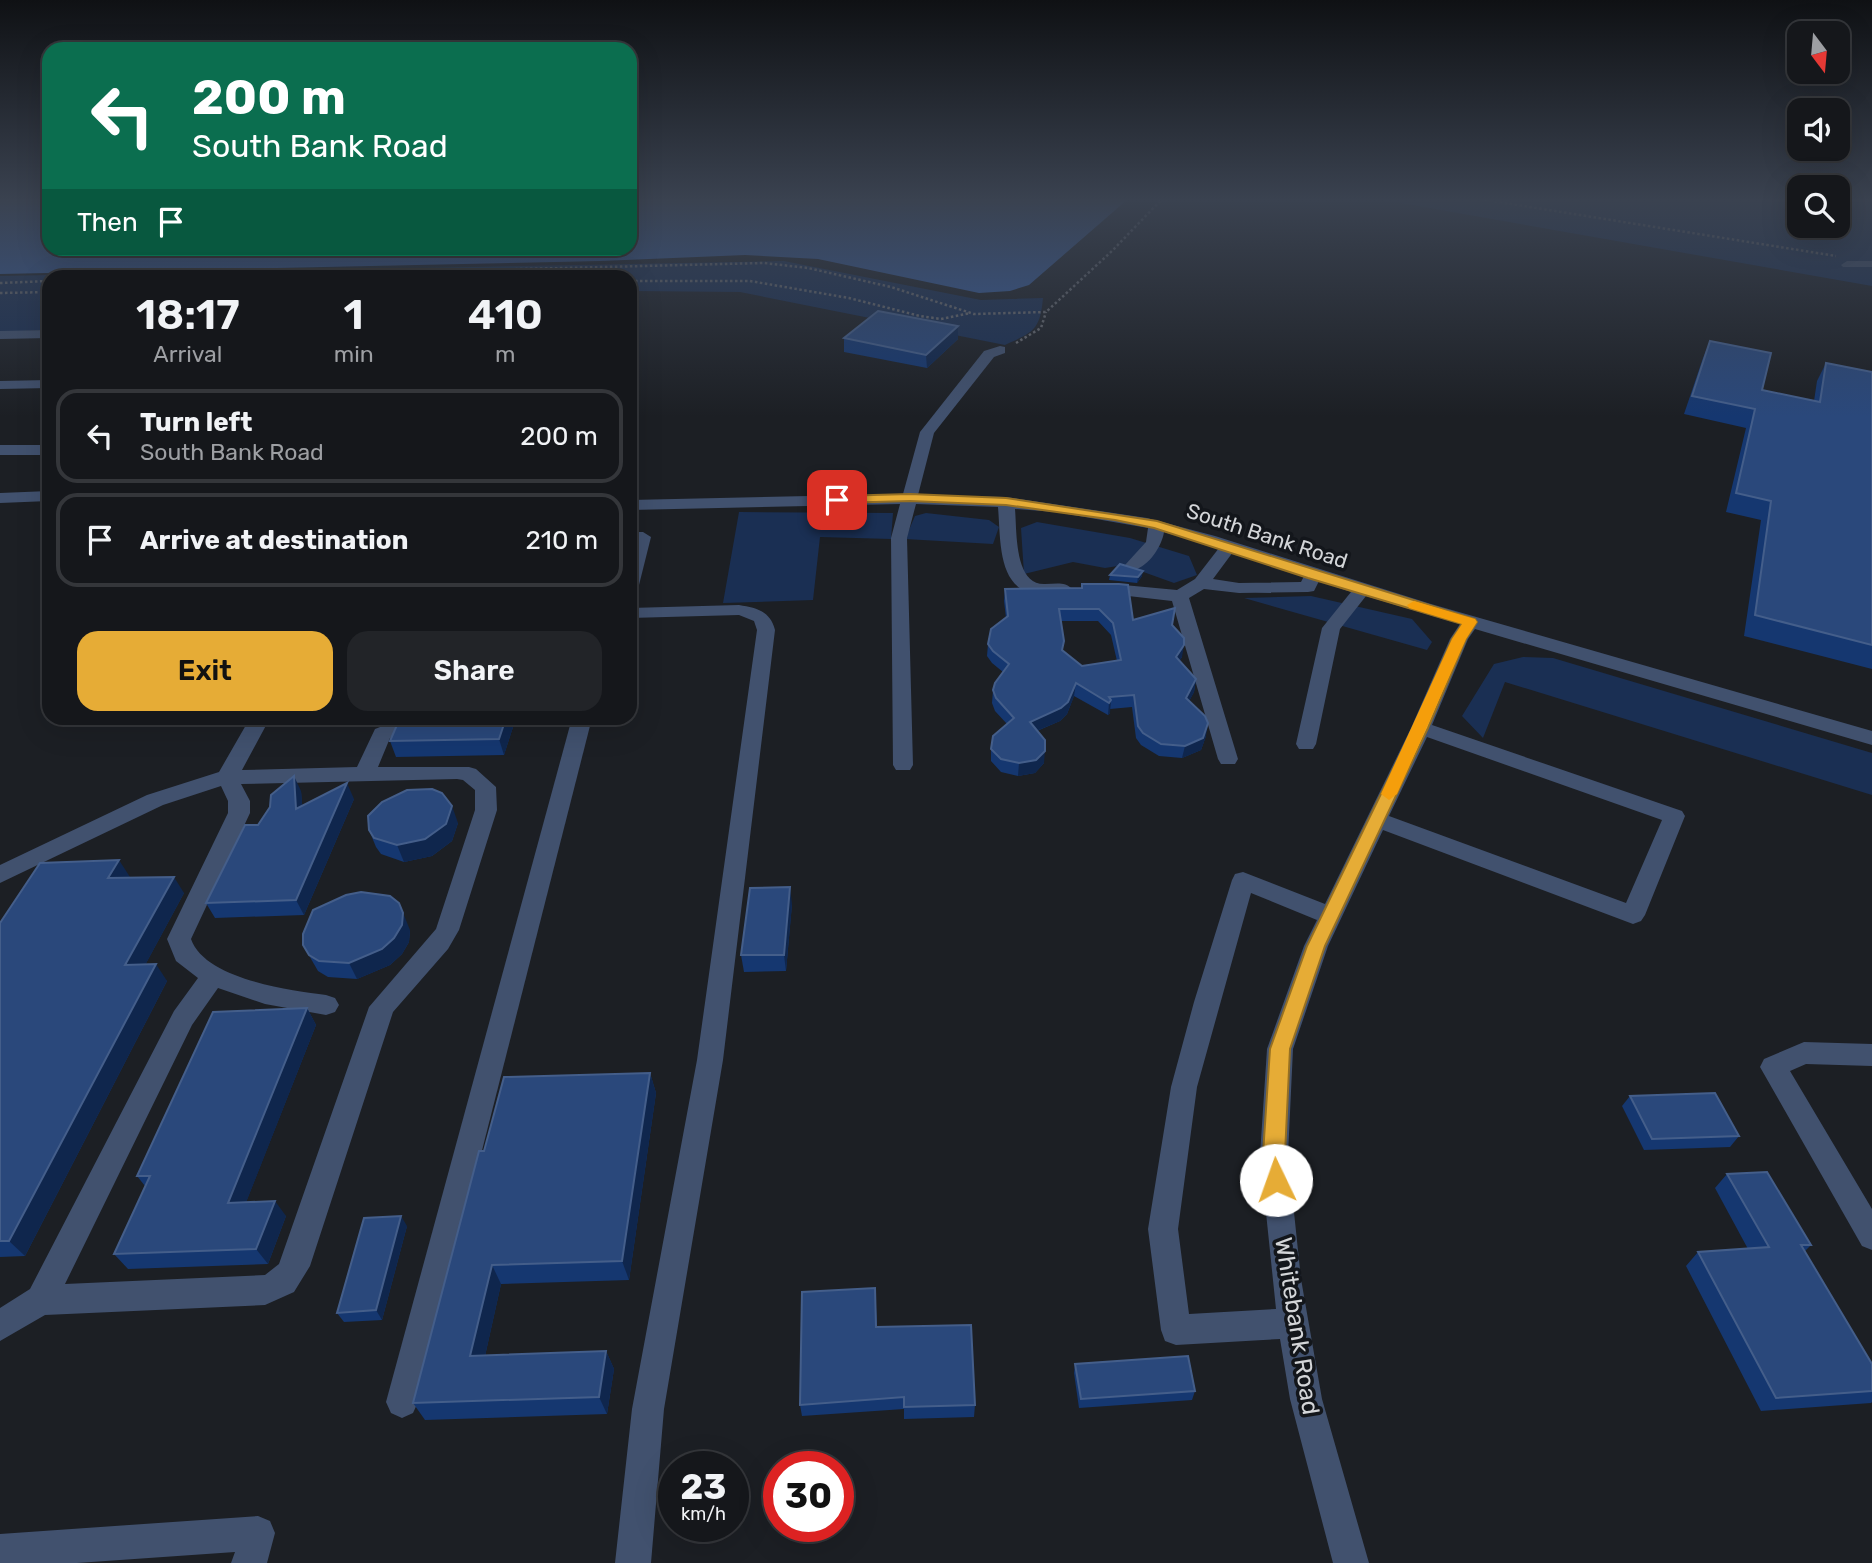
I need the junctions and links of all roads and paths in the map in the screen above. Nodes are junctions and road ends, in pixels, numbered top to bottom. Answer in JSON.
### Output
{"nodes":[{"id":1,"x":825,"y":272,"type":"edge"},
{"id":2,"x":1089,"y":272,"type":"edge"},
{"id":3,"x":42,"y":281,"type":"edge"},
{"id":4,"x":637,"y":281,"type":"edge"},
{"id":5,"x":0,"y":283,"type":"edge"},
{"id":6,"x":42,"y":292,"type":"edge"},
{"id":7,"x":0,"y":293,"type":"edge"},
{"id":8,"x":1046,"y":312,"type":"junction"},
{"id":9,"x":970,"y":313,"type":"junction"},
{"id":10,"x":42,"y":334,"type":"edge"},
{"id":11,"x":0,"y":335,"type":"edge"},
{"id":12,"x":1000,"y":350,"type":"joint"},
{"id":13,"x":42,"y":384,"type":"edge"},
{"id":14,"x":0,"y":385,"type":"edge"},
{"id":15,"x":0,"y":450,"type":"edge"},
{"id":16,"x":42,"y":450,"type":"edge"},
{"id":17,"x":42,"y":496,"type":"edge"},
{"id":18,"x":910,"y":497,"type":"junction"},
{"id":19,"x":0,"y":498,"type":"edge"},
{"id":20,"x":1006,"y":502,"type":"junction"},
{"id":21,"x":637,"y":505,"type":"edge"},
{"id":22,"x":1157,"y":524,"type":"junction"},
{"id":23,"x":637,"y":537,"type":"edge"},
{"id":24,"x":1229,"y":547,"type":"junction"},
{"id":25,"x":637,"y":559,"type":"edge"},
{"id":26,"x":1134,"y":565,"type":"edge"},
{"id":27,"x":1313,"y":575,"type":"junction"},
{"id":28,"x":1201,"y":583,"type":"junction"},
{"id":29,"x":1362,"y":590,"type":"junction"},
{"id":30,"x":1180,"y":596,"type":"junction"},
{"id":31,"x":637,"y":613,"type":"edge"},
{"id":32,"x":1471,"y":622,"type":"junction"},
{"id":33,"x":256,"y":725,"type":"edge"},
{"id":34,"x":403,"y":725,"type":"edge"},
{"id":35,"x":580,"y":725,"type":"edge"},
{"id":36,"x":1421,"y":728,"type":"junction"},
{"id":37,"x":1872,"y":738,"type":"edge"},
{"id":38,"x":1306,"y":744,"type":"dead end"},
{"id":39,"x":1228,"y":759,"type":"dead end"},
{"id":40,"x":903,"y":765,"type":"dead end"},
{"id":41,"x":364,"y":774,"type":"junction"},
{"id":42,"x":227,"y":777,"type":"junction"},
{"id":43,"x":1377,"y":820,"type":"junction"},
{"id":44,"x":0,"y":875,"type":"edge"},
{"id":45,"x":1332,"y":917,"type":"junction"},
{"id":46,"x":214,"y":976,"type":"junction"},
{"id":47,"x":326,"y":1005,"type":"dead end"},
{"id":48,"x":1872,"y":1055,"type":"edge"},
{"id":49,"x":1872,"y":1236,"type":"edge"},
{"id":50,"x":41,"y":1300,"type":"junction"},
{"id":51,"x":1293,"y":1323,"type":"junction"},
{"id":52,"x":0,"y":1326,"type":"edge"},
{"id":53,"x":402,"y":1402,"type":"dead end"},
{"id":54,"x":0,"y":1551,"type":"edge"},
{"id":55,"x":249,"y":1563,"type":"edge"},
{"id":56,"x":633,"y":1563,"type":"edge"},
{"id":57,"x":1351,"y":1563,"type":"edge"}],
"edges":[{"from":1,"to":9,"type":"path"},
{"from":2,"to":8,"type":"path"},
{"from":3,"to":5,"type":"path"},
{"from":4,"to":9,"type":"path"},
{"from":6,"to":7,"type":"path"},
{"from":8,"to":9,"type":"path"},
{"from":8,"to":12,"type":"path"},
{"from":10,"to":11,"type":"street"},
{"from":12,"to":18,"type":"street"},
{"from":13,"to":14,"type":"street"},
{"from":15,"to":16,"type":"street"},
{"from":17,"to":19,"type":"street"},
{"from":18,"to":20,"type":"street","name":"South Bank Road"},
{"from":18,"to":21,"type":"street","name":"South Bank Road"},
{"from":18,"to":40,"type":"street"},
{"from":20,"to":22,"type":"street","name":"South Bank Road"},
{"from":20,"to":30,"type":"street"},
{"from":22,"to":24,"type":"street","name":"South Bank Road"},
{"from":22,"to":26,"type":"street"},
{"from":23,"to":25,"type":"street"},
{"from":24,"to":27,"type":"street","name":"South Bank Road"},
{"from":24,"to":28,"type":"street"},
{"from":27,"to":28,"type":"street"},
{"from":27,"to":29,"type":"street","name":"South Bank Road"},
{"from":28,"to":30,"type":"street"},
{"from":29,"to":32,"type":"street","name":"South Bank Road"},
{"from":29,"to":38,"type":"street"},
{"from":30,"to":39,"type":"street"},
{"from":31,"to":56,"type":"street"},
{"from":32,"to":36,"type":"street","name":"Whitebank Road"},
{"from":32,"to":37,"type":"street","name":"South Bank Road"},
{"from":33,"to":42,"type":"street"},
{"from":34,"to":41,"type":"street"},
{"from":35,"to":53,"type":"street"},
{"from":36,"to":43,"type":"street","name":"Whitebank Road"},
{"from":36,"to":43,"type":"street"},
{"from":41,"to":42,"type":"street"},
{"from":41,"to":50,"type":"street"},
{"from":42,"to":44,"type":"street"},
{"from":42,"to":46,"type":"street"},
{"from":43,"to":45,"type":"street","name":"Whitebank Road"},
{"from":45,"to":51,"type":"street","name":"Whitebank Road"},
{"from":45,"to":51,"type":"street"},
{"from":46,"to":47,"type":"street"},
{"from":46,"to":50,"type":"street"},
{"from":48,"to":49,"type":"street"},
{"from":50,"to":52,"type":"street"},
{"from":51,"to":57,"type":"street","name":"Whitebank Road"},
{"from":54,"to":55,"type":"street"}]}
